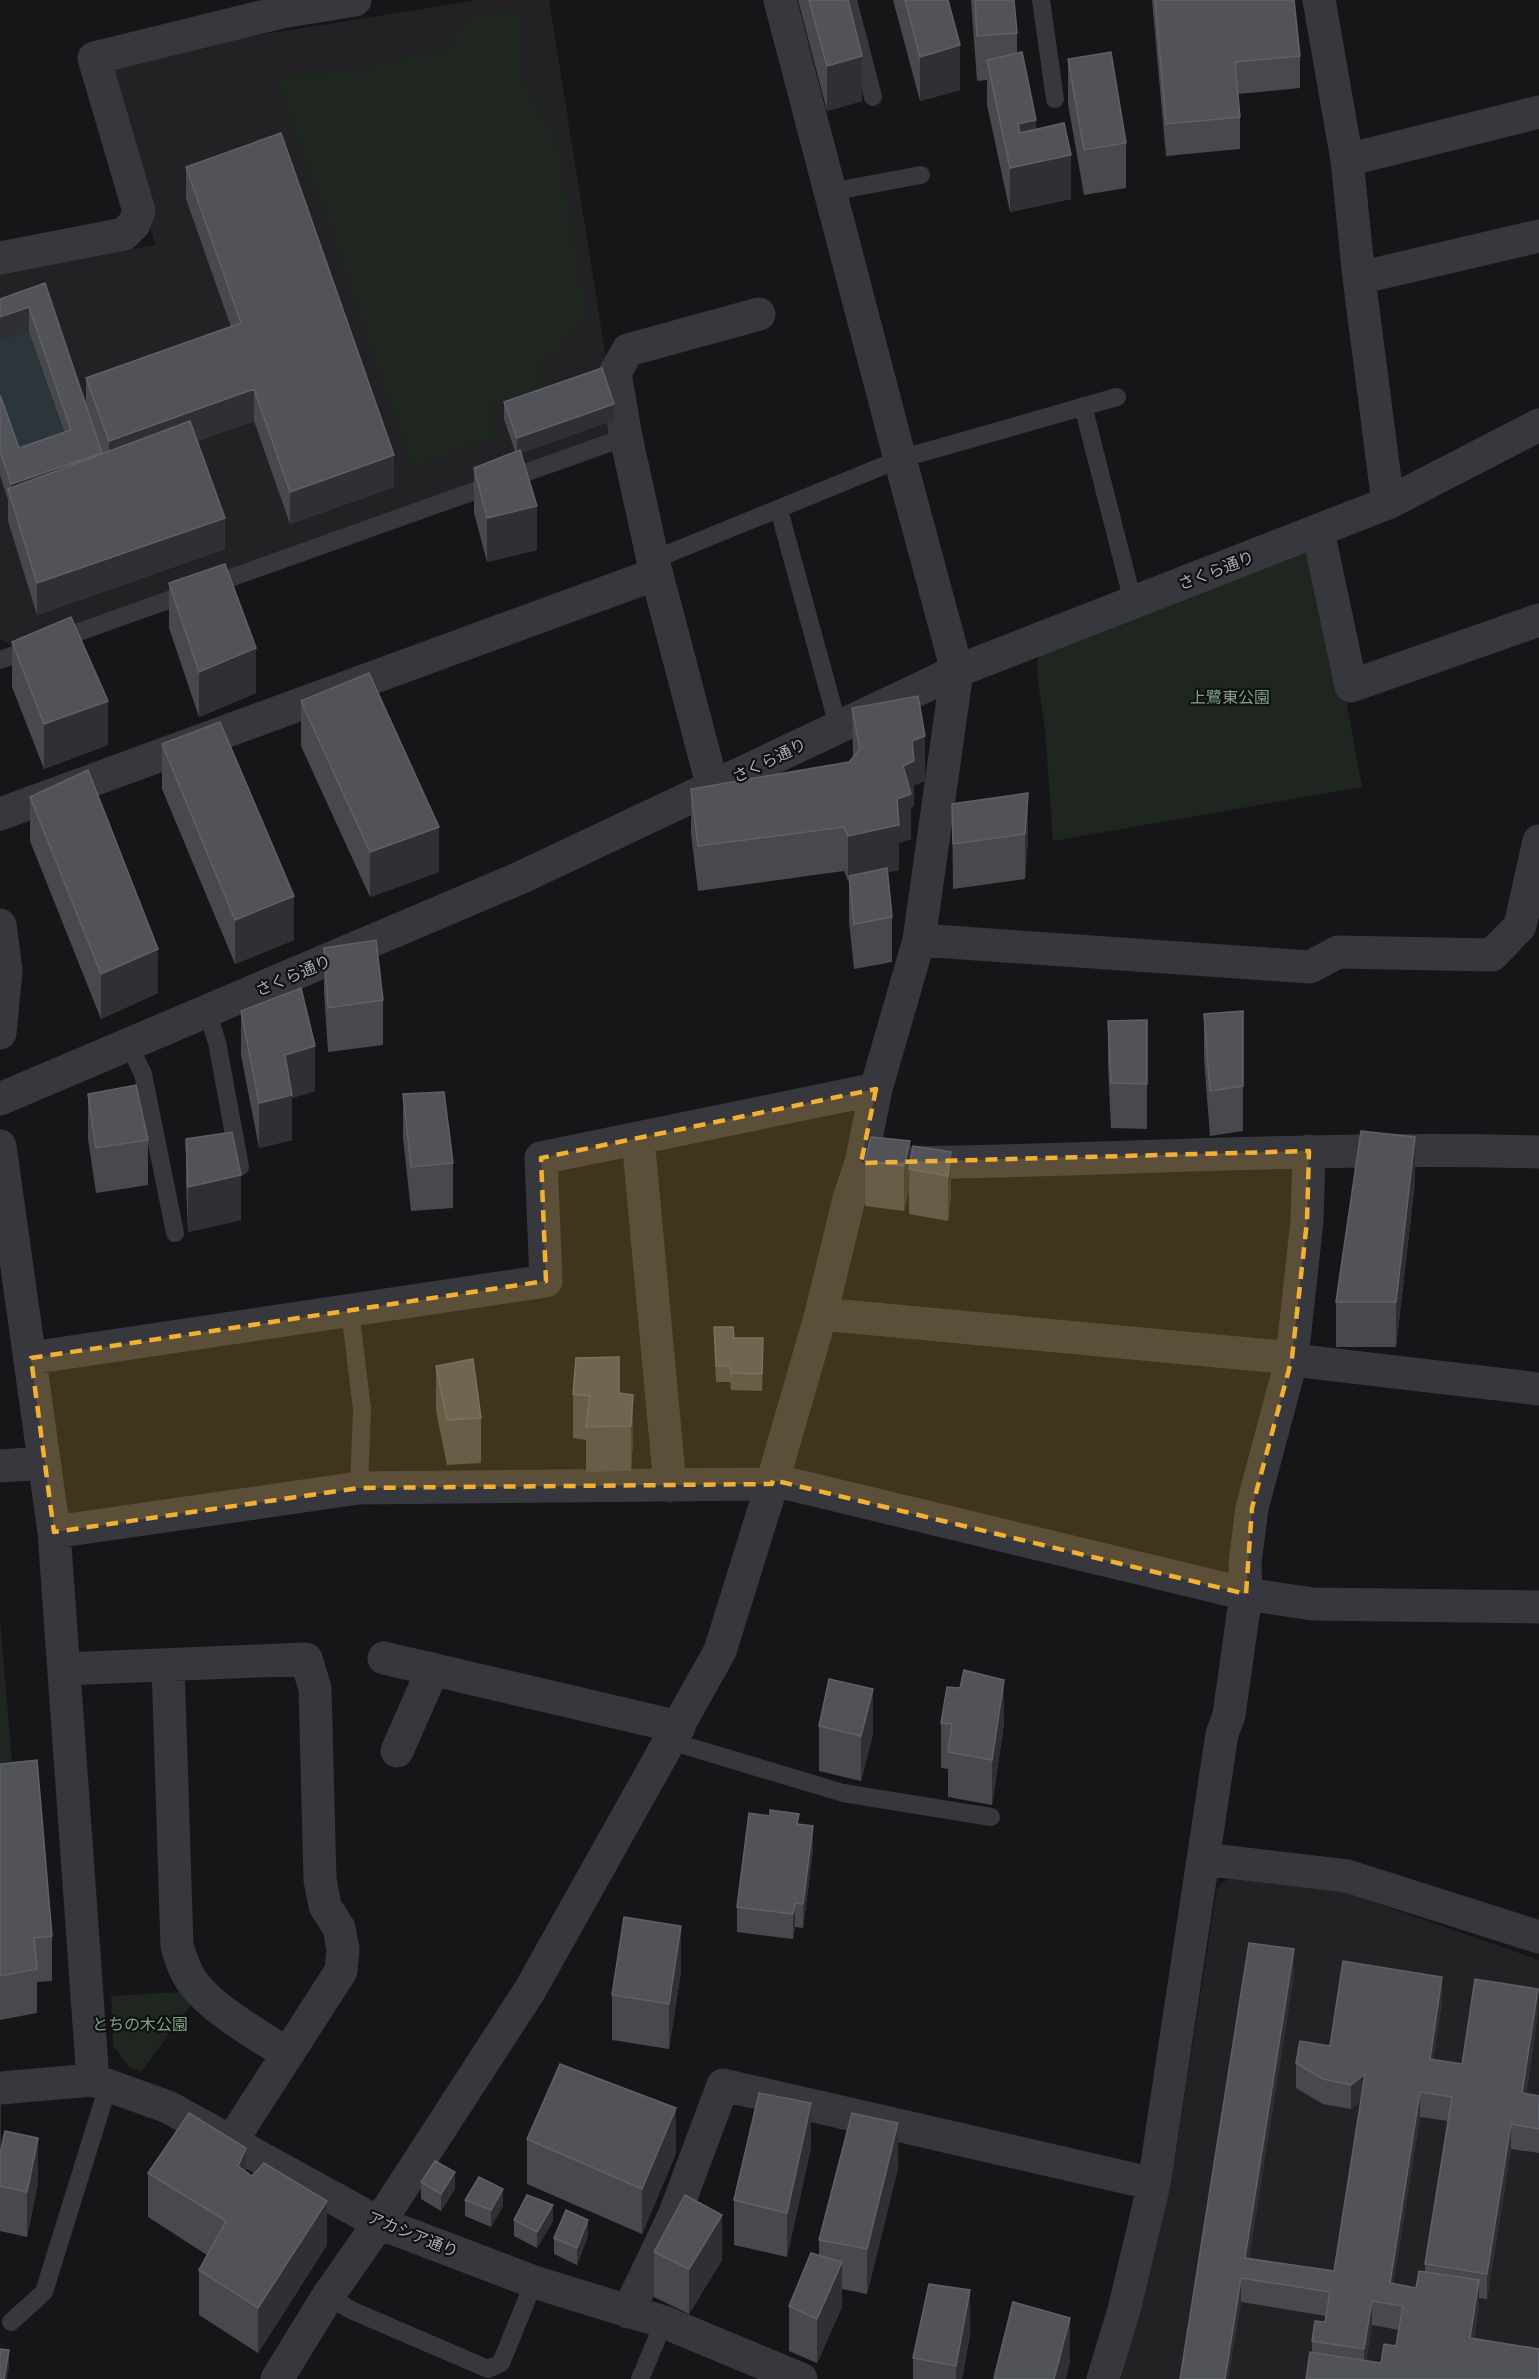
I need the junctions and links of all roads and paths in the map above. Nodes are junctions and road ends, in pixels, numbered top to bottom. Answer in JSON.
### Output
{"nodes":[{"id":1,"x":355,"y":0,"type":"edge"},
{"id":2,"x":780,"y":0,"type":"edge"},
{"id":3,"x":848,"y":0,"type":"edge"},
{"id":4,"x":1041,"y":0,"type":"edge"},
{"id":5,"x":1319,"y":0,"type":"edge"},
{"id":6,"x":873,"y":97,"type":"dead end"},
{"id":7,"x":1055,"y":99,"type":"dead end"},
{"id":8,"x":1539,"y":112,"type":"edge"},
{"id":9,"x":1347,"y":160,"type":"junction"},
{"id":10,"x":921,"y":175,"type":"dead end"},
{"id":11,"x":830,"y":192,"type":"junction"},
{"id":12,"x":1539,"y":236,"type":"edge"},
{"id":13,"x":0,"y":258,"type":"edge"},
{"id":14,"x":1359,"y":278,"type":"junction"},
{"id":15,"x":759,"y":314,"type":"dead end"},
{"id":16,"x":1117,"y":397,"type":"dead end"},
{"id":17,"x":1083,"y":406,"type":"junction"},
{"id":18,"x":1539,"y":425,"type":"edge"},
{"id":19,"x":626,"y":437,"type":"junction"},
{"id":20,"x":900,"y":459,"type":"junction"},
{"id":21,"x":1388,"y":503,"type":"junction"},
{"id":22,"x":779,"y":510,"type":"junction"},
{"id":23,"x":1317,"y":531,"type":"junction"},
{"id":24,"x":655,"y":567,"type":"junction"},
{"id":25,"x":1133,"y":602,"type":"junction"},
{"id":26,"x":1539,"y":620,"type":"edge"},
{"id":27,"x":0,"y":660,"type":"edge"},
{"id":28,"x":957,"y":670,"type":"junction"},
{"id":29,"x":838,"y":726,"type":"junction"},
{"id":30,"x":713,"y":788,"type":"junction"},
{"id":31,"x":0,"y":813,"type":"edge"},
{"id":32,"x":1539,"y":841,"type":"edge"},
{"id":33,"x":0,"y":925,"type":"edge"},
{"id":34,"x":920,"y":940,"type":"junction"},
{"id":35,"x":3,"y":971,"type":"edge"},
{"id":36,"x":207,"y":1012,"type":"junction"},
{"id":37,"x":0,"y":1033,"type":"edge"},
{"id":38,"x":129,"y":1045,"type":"junction"},
{"id":39,"x":876,"y":1089,"type":"junction"},
{"id":40,"x":0,"y":1099,"type":"edge"},
{"id":41,"x":638,"y":1138,"type":"junction"},
{"id":42,"x":0,"y":1146,"type":"edge"},
{"id":43,"x":1309,"y":1150,"type":"junction"},
{"id":44,"x":1539,"y":1152,"type":"edge"},
{"id":45,"x":861,"y":1163,"type":"junction"},
{"id":46,"x":240,"y":1167,"type":"edge"},
{"id":47,"x":175,"y":1233,"type":"dead end"},
{"id":48,"x":350,"y":1310,"type":"junction"},
{"id":49,"x":821,"y":1314,"type":"junction"},
{"id":50,"x":31,"y":1358,"type":"junction"},
{"id":51,"x":1292,"y":1358,"type":"junction"},
{"id":52,"x":1539,"y":1389,"type":"edge"},
{"id":53,"x":44,"y":1462,"type":"junction"},
{"id":54,"x":0,"y":1466,"type":"edge"},
{"id":55,"x":773,"y":1482,"type":"junction"},
{"id":56,"x":670,"y":1486,"type":"junction"},
{"id":57,"x":359,"y":1488,"type":"junction"},
{"id":58,"x":54,"y":1532,"type":"junction"},
{"id":59,"x":1246,"y":1594,"type":"junction"},
{"id":60,"x":1539,"y":1607,"type":"edge"},
{"id":61,"x":384,"y":1658,"type":"dead end"},
{"id":62,"x":168,"y":1665,"type":"junction"},
{"id":63,"x":64,"y":1669,"type":"junction"},
{"id":64,"x":433,"y":1669,"type":"junction"},
{"id":65,"x":674,"y":1734,"type":"junction"},
{"id":66,"x":397,"y":1751,"type":"dead end"},
{"id":67,"x":991,"y":1816,"type":"dead end"},
{"id":68,"x":1204,"y":1859,"type":"junction"},
{"id":69,"x":1539,"y":1937,"type":"edge"},
{"id":70,"x":287,"y":2054,"type":"junction"},
{"id":71,"x":100,"y":2083,"type":"junction"},
{"id":72,"x":0,"y":2088,"type":"edge"},
{"id":73,"x":231,"y":2142,"type":"junction"},
{"id":74,"x":1154,"y":2184,"type":"junction"},
{"id":75,"x":379,"y":2223,"type":"junction"},
{"id":76,"x":534,"y":2282,"type":"junction"},
{"id":77,"x":328,"y":2296,"type":"junction"},
{"id":78,"x":628,"y":2312,"type":"junction"},
{"id":79,"x":11,"y":2322,"type":"dead end"},
{"id":80,"x":664,"y":2322,"type":"junction"},
{"id":81,"x":277,"y":2379,"type":"edge"},
{"id":82,"x":639,"y":2379,"type":"edge"},
{"id":83,"x":801,"y":2379,"type":"edge"},
{"id":84,"x":1103,"y":2379,"type":"edge"}],
"edges":[{"from":1,"to":13,"type":"street"},
{"from":2,"to":11,"type":"street"},
{"from":3,"to":6,"type":"lane"},
{"from":4,"to":7,"type":"lane"},
{"from":5,"to":9,"type":"street"},
{"from":8,"to":9,"type":"street"},
{"from":9,"to":14,"type":"street"},
{"from":10,"to":11,"type":"lane"},
{"from":11,"to":20,"type":"street"},
{"from":12,"to":14,"type":"street"},
{"from":14,"to":21,"type":"street"},
{"from":15,"to":19,"type":"street"},
{"from":16,"to":17,"type":"lane"},
{"from":17,"to":20,"type":"lane"},
{"from":17,"to":25,"type":"lane"},
{"from":18,"to":21,"type":"street","name":"さくら通り"},
{"from":19,"to":24,"type":"street"},
{"from":19,"to":27,"type":"lane"},
{"from":20,"to":22,"type":"lane"},
{"from":20,"to":28,"type":"street"},
{"from":21,"to":23,"type":"street","name":"さくら通り"},
{"from":22,"to":24,"type":"lane"},
{"from":22,"to":29,"type":"lane"},
{"from":23,"to":25,"type":"street","name":"さくら通り"},
{"from":23,"to":26,"type":"street"},
{"from":24,"to":30,"type":"street"},
{"from":24,"to":31,"type":"street"},
{"from":25,"to":28,"type":"street","name":"さくら通り"},
{"from":28,"to":29,"type":"street","name":"さくら通り"},
{"from":28,"to":34,"type":"street"},
{"from":29,"to":30,"type":"street","name":"さくら通り"},
{"from":30,"to":36,"type":"street","name":"さくら通り"},
{"from":32,"to":34,"type":"street"},
{"from":33,"to":35,"type":"street"},
{"from":34,"to":39,"type":"street"},
{"from":35,"to":37,"type":"street"},
{"from":36,"to":38,"type":"street","name":"さくら通り"},
{"from":36,"to":46,"type":"lane"},
{"from":38,"to":40,"type":"street","name":"さくら通り"},
{"from":38,"to":47,"type":"lane"},
{"from":39,"to":41,"type":"street"},
{"from":39,"to":45,"type":"street"},
{"from":41,"to":48,"type":"street"},
{"from":41,"to":56,"type":"street"},
{"from":42,"to":50,"type":"street"},
{"from":43,"to":44,"type":"street"},
{"from":43,"to":45,"type":"street"},
{"from":43,"to":51,"type":"street"},
{"from":45,"to":49,"type":"street"},
{"from":48,"to":50,"type":"street"},
{"from":48,"to":57,"type":"lane"},
{"from":49,"to":51,"type":"street"},
{"from":49,"to":55,"type":"street"},
{"from":50,"to":53,"type":"street"},
{"from":51,"to":52,"type":"street"},
{"from":51,"to":59,"type":"street"},
{"from":53,"to":54,"type":"street"},
{"from":53,"to":58,"type":"street"},
{"from":55,"to":56,"type":"street"},
{"from":55,"to":59,"type":"street"},
{"from":55,"to":65,"type":"street"},
{"from":56,"to":57,"type":"street"},
{"from":57,"to":58,"type":"street"},
{"from":58,"to":63,"type":"street"},
{"from":59,"to":60,"type":"street"},
{"from":59,"to":68,"type":"street"},
{"from":61,"to":64,"type":"street"},
{"from":62,"to":63,"type":"street"},
{"from":62,"to":70,"type":"street"},
{"from":62,"to":70,"type":"street"},
{"from":63,"to":71,"type":"street"},
{"from":64,"to":65,"type":"street"},
{"from":64,"to":66,"type":"street"},
{"from":65,"to":67,"type":"lane"},
{"from":65,"to":75,"type":"street"},
{"from":68,"to":69,"type":"street"},
{"from":68,"to":74,"type":"street"},
{"from":70,"to":73,"type":"street"},
{"from":71,"to":72,"type":"street","name":"アカシア通り"},
{"from":71,"to":73,"type":"street","name":"アカシア通り"},
{"from":71,"to":79,"type":"lane"},
{"from":73,"to":75,"type":"street","name":"アカシア通り"},
{"from":74,"to":78,"type":"street"},
{"from":74,"to":84,"type":"street"},
{"from":75,"to":76,"type":"street","name":"アカシア通り"},
{"from":75,"to":77,"type":"street"},
{"from":76,"to":77,"type":"lane"},
{"from":76,"to":78,"type":"street","name":"アカシア通り"},
{"from":77,"to":81,"type":"street"},
{"from":78,"to":80,"type":"street","name":"アカシア通り"},
{"from":80,"to":82,"type":"lane"},
{"from":80,"to":83,"type":"street","name":"アカシア通り"}]}
